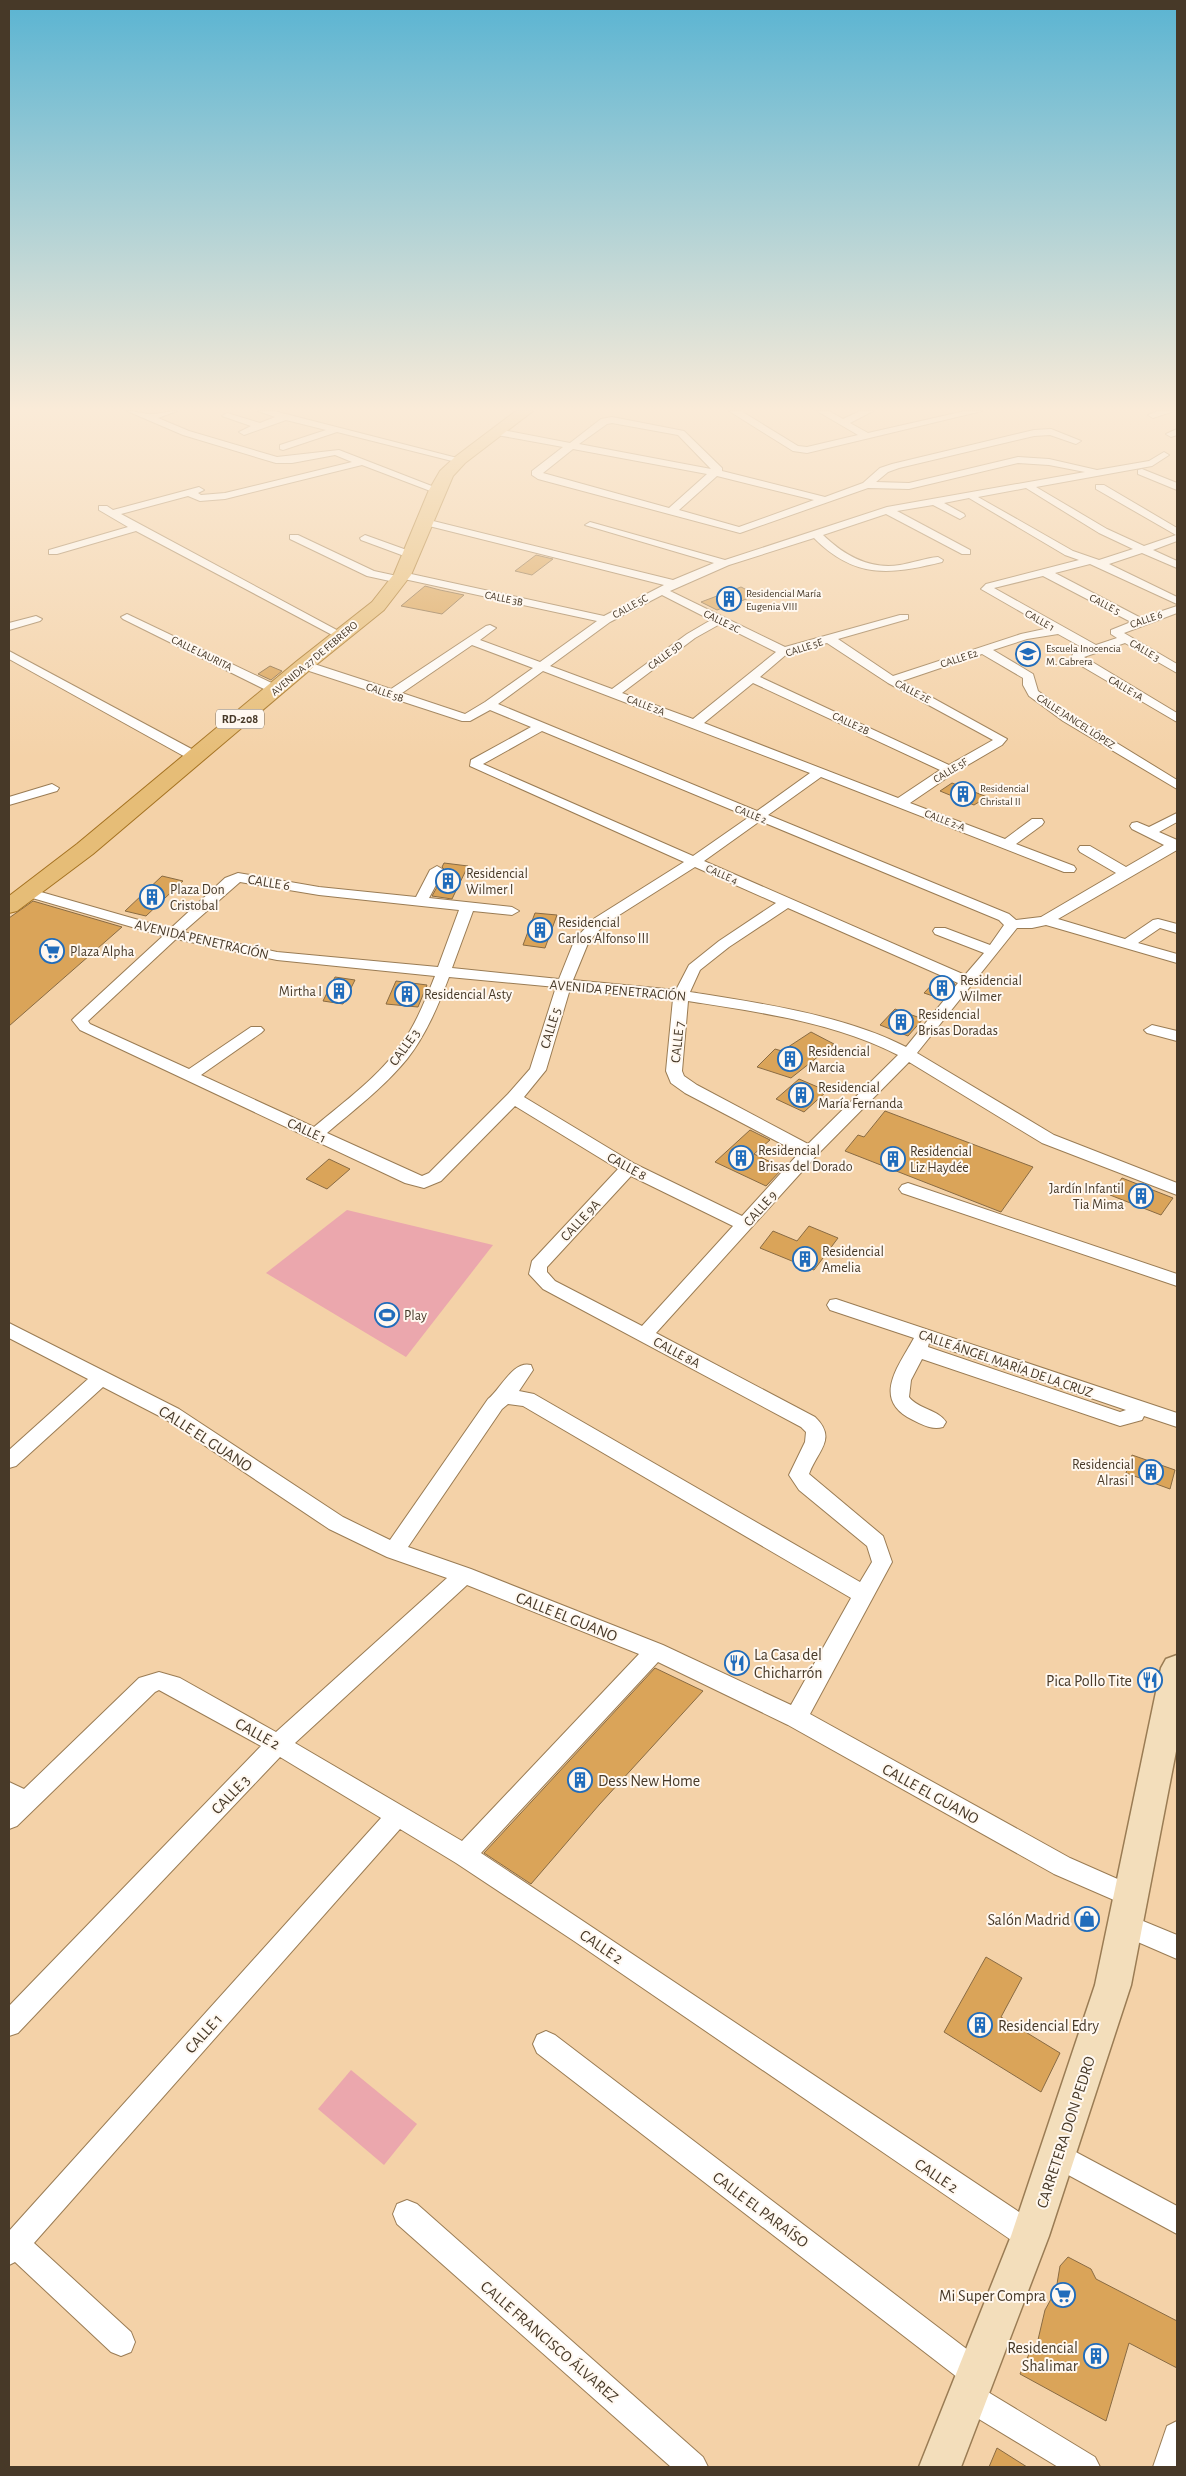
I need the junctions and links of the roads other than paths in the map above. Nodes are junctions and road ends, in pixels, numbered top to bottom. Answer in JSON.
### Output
{"nodes":[{"id":1,"x":422,"y":527,"type":"edge"},
{"id":2,"x":442,"y":527,"type":"edge"},
{"id":3,"x":595,"y":527,"type":"edge"},
{"id":4,"x":728,"y":527,"type":"edge"},
{"id":5,"x":750,"y":527,"type":"edge"},
{"id":6,"x":838,"y":527,"type":"edge"},
{"id":7,"x":918,"y":527,"type":"edge"},
{"id":8,"x":1022,"y":527,"type":"edge"},
{"id":9,"x":1096,"y":527,"type":"edge"},
{"id":10,"x":136,"y":528,"type":"joint"},
{"id":11,"x":816,"y":534,"type":"junction"},
{"id":12,"x":294,"y":537,"type":"dead end"},
{"id":13,"x":365,"y":538,"type":"dead end"},
{"id":14,"x":1177,"y":538,"type":"edge"},
{"id":15,"x":1144,"y":550,"type":"junction"},
{"id":16,"x":53,"y":552,"type":"dead end"},
{"id":17,"x":966,"y":552,"type":"dead end"},
{"id":18,"x":411,"y":555,"type":"junction"},
{"id":19,"x":938,"y":560,"type":"dead end"},
{"id":20,"x":1095,"y":562,"type":"junction"},
{"id":21,"x":725,"y":563,"type":"junction"},
{"id":22,"x":1177,"y":565,"type":"edge"},
{"id":23,"x":1044,"y":572,"type":"junction"},
{"id":24,"x":400,"y":578,"type":"junction"},
{"id":25,"x":674,"y":584,"type":"junction"},
{"id":26,"x":660,"y":590,"type":"junction"},
{"id":27,"x":1177,"y":601,"type":"edge"},
{"id":28,"x":1177,"y":609,"type":"edge"},
{"id":29,"x":128,"y":617,"type":"dead end"},
{"id":30,"x":904,"y":617,"type":"dead end"},
{"id":31,"x":36,"y":619,"type":"dead end"},
{"id":32,"x":606,"y":620,"type":"junction"},
{"id":33,"x":718,"y":620,"type":"junction"},
{"id":34,"x":1044,"y":622,"type":"junction"},
{"id":35,"x":1140,"y":622,"type":"junction"},
{"id":36,"x":9,"y":626,"type":"edge"},
{"id":37,"x":490,"y":628,"type":"dead end"},
{"id":38,"x":1059,"y":630,"type":"junction"},
{"id":39,"x":1115,"y":631,"type":"joint"},
{"id":40,"x":340,"y":634,"type":"junction"},
{"id":41,"x":1025,"y":636,"type":"junction"},
{"id":42,"x":1126,"y":638,"type":"junction"},
{"id":43,"x":829,"y":639,"type":"junction"},
{"id":44,"x":472,"y":641,"type":"junction"},
{"id":45,"x":1094,"y":649,"type":"junction"},
{"id":46,"x":984,"y":650,"type":"junction"},
{"id":47,"x":784,"y":651,"type":"junction"},
{"id":48,"x":9,"y":654,"type":"edge"},
{"id":49,"x":304,"y":665,"type":"junction"},
{"id":50,"x":543,"y":666,"type":"junction"},
{"id":51,"x":1177,"y":670,"type":"edge"},
{"id":52,"x":752,"y":678,"type":"junction"},
{"id":53,"x":892,"y":680,"type":"junction"},
{"id":54,"x":276,"y":690,"type":"junction"},
{"id":55,"x":614,"y":693,"type":"junction"},
{"id":56,"x":392,"y":694,"type":"junction"},
{"id":57,"x":489,"y":705,"type":"junction"},
{"id":58,"x":466,"y":718,"type":"joint"},
{"id":59,"x":1177,"y":718,"type":"edge"},
{"id":60,"x":696,"y":724,"type":"junction"},
{"id":61,"x":542,"y":726,"type":"junction"},
{"id":62,"x":994,"y":746,"type":"joint"},
{"id":63,"x":194,"y":756,"type":"junction"},
{"id":64,"x":949,"y":770,"type":"junction"},
{"id":65,"x":819,"y":773,"type":"junction"},
{"id":66,"x":1177,"y":785,"type":"edge"},
{"id":67,"x":52,"y":788,"type":"dead end"},
{"id":68,"x":9,"y":801,"type":"edge"},
{"id":69,"x":900,"y":803,"type":"junction"},
{"id":70,"x":758,"y":817,"type":"junction"},
{"id":71,"x":1177,"y":817,"type":"edge"},
{"id":72,"x":1037,"y":822,"type":"dead end"},
{"id":73,"x":1007,"y":844,"type":"junction"},
{"id":74,"x":1176,"y":845,"type":"edge"},
{"id":75,"x":1085,"y":849,"type":"dead end"},
{"id":76,"x":695,"y":861,"type":"junction"},
{"id":77,"x":1069,"y":869,"type":"dead end"},
{"id":78,"x":436,"y":870,"type":"dead end"},
{"id":79,"x":1127,"y":873,"type":"junction"},
{"id":80,"x":27,"y":892,"type":"junction"},
{"id":81,"x":420,"y":902,"type":"junction"},
{"id":82,"x":786,"y":903,"type":"junction"},
{"id":83,"x":9,"y":906,"type":"edge"},
{"id":84,"x":468,"y":906,"type":"junction"},
{"id":85,"x":512,"y":911,"type":"dead end"},
{"id":86,"x":1046,"y":920,"type":"junction"},
{"id":87,"x":1012,"y":924,"type":"junction"},
{"id":88,"x":1177,"y":928,"type":"edge"},
{"id":89,"x":940,"y":931,"type":"dead end"},
{"id":90,"x":174,"y":935,"type":"junction"},
{"id":91,"x":1177,"y":943,"type":"edge"},
{"id":92,"x":1127,"y":944,"type":"junction"},
{"id":93,"x":993,"y":951,"type":"junction"},
{"id":94,"x":1163,"y":954,"type":"junction"},
{"id":95,"x":1177,"y":959,"type":"edge"},
{"id":96,"x":443,"y":972,"type":"junction"},
{"id":97,"x":968,"y":982,"type":"junction"},
{"id":98,"x":564,"y":985,"type":"junction"},
{"id":99,"x":681,"y":995,"type":"junction"},
{"id":100,"x":80,"y":1020,"type":"joint"},
{"id":101,"x":256,"y":1030,"type":"dead end"},
{"id":102,"x":1152,"y":1030,"type":"dead end"},
{"id":103,"x":1177,"y":1036,"type":"edge"},
{"id":104,"x":908,"y":1054,"type":"junction"},
{"id":105,"x":191,"y":1075,"type":"junction"},
{"id":106,"x":514,"y":1098,"type":"junction"},
{"id":107,"x":316,"y":1134,"type":"junction"},
{"id":108,"x":810,"y":1152,"type":"junction"},
{"id":109,"x":629,"y":1168,"type":"junction"},
{"id":110,"x":424,"y":1182,"type":"joint"},
{"id":111,"x":908,"y":1189,"type":"dead end"},
{"id":112,"x":1177,"y":1189,"type":"edge"},
{"id":113,"x":745,"y":1225,"type":"junction"},
{"id":114,"x":538,"y":1274,"type":"joint"},
{"id":115,"x":1177,"y":1280,"type":"edge"},
{"id":116,"x":836,"y":1304,"type":"dead end"},
{"id":117,"x":9,"y":1330,"type":"edge"},
{"id":118,"x":644,"y":1335,"type":"junction"},
{"id":119,"x":921,"y":1343,"type":"junction"},
{"id":120,"x":524,"y":1370,"type":"dead end"},
{"id":121,"x":101,"y":1378,"type":"junction"},
{"id":122,"x":504,"y":1397,"type":"junction"},
{"id":123,"x":1177,"y":1420,"type":"edge"},
{"id":124,"x":936,"y":1422,"type":"dead end"},
{"id":125,"x":9,"y":1461,"type":"edge"},
{"id":126,"x":394,"y":1551,"type":"junction"},
{"id":127,"x":464,"y":1575,"type":"junction"},
{"id":128,"x":864,"y":1595,"type":"junction"},
{"id":129,"x":655,"y":1651,"type":"junction"},
{"id":130,"x":1177,"y":1668,"type":"edge"},
{"id":131,"x":796,"y":1718,"type":"junction"},
{"id":132,"x":278,"y":1744,"type":"junction"},
{"id":133,"x":17,"y":1798,"type":"edge"},
{"id":134,"x":397,"y":1816,"type":"junction"},
{"id":135,"x":9,"y":1819,"type":"edge"},
{"id":136,"x":464,"y":1855,"type":"junction"},
{"id":137,"x":1128,"y":1910,"type":"junction"},
{"id":138,"x":1177,"y":1947,"type":"edge"},
{"id":139,"x":9,"y":2024,"type":"edge"},
{"id":140,"x":546,"y":2044,"type":"dead end"},
{"id":141,"x":1057,"y":2155,"type":"junction"},
{"id":142,"x":407,"y":2214,"type":"dead end"},
{"id":143,"x":1177,"y":2222,"type":"edge"},
{"id":144,"x":1030,"y":2236,"type":"junction"},
{"id":145,"x":12,"y":2247,"type":"edge"},
{"id":146,"x":121,"y":2342,"type":"dead end"},
{"id":147,"x":972,"y":2385,"type":"junction"},
{"id":148,"x":1177,"y":2436,"type":"edge"},
{"id":149,"x":693,"y":2467,"type":"edge"},
{"id":150,"x":940,"y":2467,"type":"edge"},
{"id":151,"x":1085,"y":2467,"type":"edge"},
{"id":152,"x":1168,"y":2467,"type":"edge"}],
"edges":[{"from":1,"to":18,"type":"main road","name":"AVENIDA 27 DE FEBRERO","number":"RD-208"},
{"from":2,"to":25,"type":"street"},
{"from":3,"to":21,"type":"street"},
{"from":4,"to":5,"type":"street"},
{"from":6,"to":11,"type":"street","name":"CALLE 5C"},
{"from":7,"to":17,"type":"street"},
{"from":8,"to":20,"type":"street"},
{"from":9,"to":15,"type":"street"},
{"from":10,"to":16,"type":"street"},
{"from":10,"to":40,"type":"street"},
{"from":11,"to":19,"type":"street"},
{"from":11,"to":21,"type":"street","name":"CALLE 5C"},
{"from":12,"to":24,"type":"street","name":"CALLE 3B"},
{"from":13,"to":18,"type":"street"},
{"from":14,"to":15,"type":"street"},
{"from":15,"to":20,"type":"street"},
{"from":15,"to":22,"type":"street"},
{"from":18,"to":24,"type":"main road","name":"AVENIDA 27 DE FEBRERO","number":"RD-208"},
{"from":20,"to":23,"type":"street"},
{"from":20,"to":27,"type":"street"},
{"from":21,"to":25,"type":"street","name":"CALLE 5C"},
{"from":23,"to":34,"type":"street","name":"CALLE 1"},
{"from":23,"to":35,"type":"street","name":"CALLE 5"},
{"from":24,"to":32,"type":"street","name":"CALLE 3B"},
{"from":24,"to":40,"type":"main road","name":"AVENIDA 27 DE FEBRERO","number":"RD-208"},
{"from":25,"to":26,"type":"street","name":"CALLE 5C"},
{"from":26,"to":32,"type":"street","name":"CALLE 5C"},
{"from":26,"to":33,"type":"street","name":"CALLE 2C"},
{"from":28,"to":35,"type":"street","name":"CALLE 6"},
{"from":29,"to":54,"type":"street","name":"CALLE LAURITA"},
{"from":30,"to":43,"type":"street","name":"CALLE 5E"},
{"from":31,"to":36,"type":"street"},
{"from":32,"to":50,"type":"street","name":"CALLE 5C"},
{"from":33,"to":47,"type":"street","name":"CALLE 2C"},
{"from":33,"to":55,"type":"street","name":"CALLE 5D"},
{"from":34,"to":38,"type":"street","name":"CALLE 1"},
{"from":34,"to":41,"type":"street","name":"CALLE E2"},
{"from":35,"to":39,"type":"street","name":"CALLE 6"},
{"from":37,"to":44,"type":"street"},
{"from":38,"to":41,"type":"street","name":"CALLE E2"},
{"from":38,"to":45,"type":"street","name":"CALLE 1"},
{"from":39,"to":42,"type":"street","name":"CALLE 3"},
{"from":40,"to":49,"type":"main road","name":"AVENIDA 27 DE FEBRERO","number":"RD-208"},
{"from":41,"to":46,"type":"street","name":"CALLE E2"},
{"from":42,"to":45,"type":"street"},
{"from":42,"to":51,"type":"street","name":"CALLE 3"},
{"from":43,"to":47,"type":"street","name":"CALLE 5E"},
{"from":43,"to":53,"type":"street","name":"CALLE 2E"},
{"from":44,"to":50,"type":"street","name":"CALLE 2A"},
{"from":44,"to":56,"type":"street"},
{"from":45,"to":59,"type":"street","name":"CALLE 1A"},
{"from":46,"to":53,"type":"street","name":"CALLE E2"},
{"from":46,"to":66,"type":"street","name":"CALLE JANCEL LÓPEZ"},
{"from":47,"to":52,"type":"street","name":"CALLE 5E"},
{"from":48,"to":63,"type":"street"},
{"from":49,"to":54,"type":"main road","name":"AVENIDA 27 DE FEBRERO","number":"RD-208"},
{"from":49,"to":56,"type":"street","name":"CALLE 5B"},
{"from":50,"to":55,"type":"street","name":"CALLE 2A"},
{"from":50,"to":57,"type":"street","name":"CALLE 5C"},
{"from":52,"to":60,"type":"street","name":"CALLE 5E"},
{"from":52,"to":64,"type":"street","name":"CALLE 2B"},
{"from":53,"to":62,"type":"street","name":"CALLE 2E"},
{"from":54,"to":63,"type":"main road","name":"AVENIDA 27 DE FEBRERO","number":"RD-208"},
{"from":55,"to":60,"type":"street","name":"CALLE 2A"},
{"from":56,"to":58,"type":"street","name":"CALLE 5B"},
{"from":57,"to":58,"type":"street","name":"CALLE 5C"},
{"from":57,"to":61,"type":"street","name":"CALLE 2"},
{"from":60,"to":65,"type":"street","name":"CALLE 2A"},
{"from":61,"to":70,"type":"street","name":"CALLE 2"},
{"from":61,"to":76,"type":"street","name":"CALLE 4"},
{"from":62,"to":64,"type":"street","name":"CALLE 5F"},
{"from":63,"to":80,"type":"main road","name":"AVENIDA 27 DE FEBRERO","number":"RD-208"},
{"from":64,"to":69,"type":"street","name":"CALLE 5F"},
{"from":65,"to":69,"type":"street","name":"CALLE 2-A"},
{"from":65,"to":70,"type":"street","name":"CALLE 5"},
{"from":67,"to":68,"type":"street"},
{"from":69,"to":73,"type":"street","name":"CALLE 2-A"},
{"from":70,"to":76,"type":"street","name":"CALLE 5"},
{"from":70,"to":87,"type":"street","name":"CALLE 2"},
{"from":71,"to":74,"type":"street"},
{"from":72,"to":73,"type":"street"},
{"from":73,"to":77,"type":"street","name":"CALLE 2-A"},
{"from":74,"to":79,"type":"street"},
{"from":75,"to":79,"type":"street"},
{"from":76,"to":82,"type":"street","name":"CALLE 4"},
{"from":76,"to":98,"type":"street","name":"CALLE 5"},
{"from":78,"to":81,"type":"street"},
{"from":79,"to":86,"type":"street"},
{"from":80,"to":83,"type":"main road","name":"AVENIDA 27 DE FEBRERO","number":"RD-208"},
{"from":80,"to":90,"type":"street","name":"AVENIDA PENETRACIÓN"},
{"from":81,"to":84,"type":"street","name":"CALLE 6"},
{"from":81,"to":90,"type":"street","name":"CALLE 6"},
{"from":82,"to":97,"type":"street","name":"CALLE 4"},
{"from":82,"to":99,"type":"street","name":"CALLE 7"},
{"from":84,"to":85,"type":"street","name":"CALLE 6"},
{"from":84,"to":96,"type":"street","name":"CALLE 3"},
{"from":86,"to":87,"type":"street"},
{"from":86,"to":92,"type":"street"},
{"from":87,"to":93,"type":"street","name":"CALLE 9"},
{"from":88,"to":92,"type":"street"},
{"from":89,"to":93,"type":"street"},
{"from":90,"to":96,"type":"street","name":"AVENIDA PENETRACIÓN"},
{"from":90,"to":100,"type":"street","name":"CALLE 6"},
{"from":91,"to":94,"type":"street"},
{"from":92,"to":94,"type":"street"},
{"from":93,"to":97,"type":"street","name":"CALLE 9"},
{"from":94,"to":95,"type":"street"},
{"from":96,"to":98,"type":"street","name":"AVENIDA PENETRACIÓN"},
{"from":96,"to":107,"type":"street","name":"CALLE 3"},
{"from":97,"to":104,"type":"street","name":"CALLE 9"},
{"from":98,"to":99,"type":"street","name":"AVENIDA PENETRACIÓN"},
{"from":98,"to":106,"type":"street","name":"CALLE 5"},
{"from":99,"to":104,"type":"street","name":"AVENIDA PENETRACIÓN"},
{"from":99,"to":108,"type":"street","name":"CALLE 7"},
{"from":100,"to":105,"type":"street","name":"CALLE 1"},
{"from":101,"to":105,"type":"street"},
{"from":102,"to":103,"type":"street"},
{"from":104,"to":108,"type":"street","name":"CALLE 9"},
{"from":104,"to":112,"type":"street","name":"AVENIDA PENETRACIÓN"},
{"from":105,"to":107,"type":"street","name":"CALLE 1"},
{"from":106,"to":109,"type":"street","name":"CALLE 8"},
{"from":106,"to":110,"type":"street","name":"CALLE 5"},
{"from":107,"to":110,"type":"street","name":"CALLE 1"},
{"from":108,"to":113,"type":"street","name":"CALLE 9"},
{"from":109,"to":113,"type":"street","name":"CALLE 8"},
{"from":109,"to":114,"type":"street","name":"CALLE 9A"},
{"from":111,"to":115,"type":"street"},
{"from":113,"to":118,"type":"street","name":"CALLE 9"},
{"from":114,"to":118,"type":"street","name":"CALLE 8A"},
{"from":116,"to":119,"type":"street","name":"CALLE ÁNGEL MARÍA DE LA CRUZ"},
{"from":117,"to":121,"type":"street","name":"CALLE EL GUANO"},
{"from":118,"to":128,"type":"street","name":"CALLE 8A"},
{"from":119,"to":123,"type":"street","name":"CALLE ÁNGEL MARÍA DE LA CRUZ"},
{"from":119,"to":124,"type":"street"},
{"from":120,"to":122,"type":"street"},
{"from":121,"to":125,"type":"street"},
{"from":121,"to":126,"type":"street","name":"CALLE EL GUANO"},
{"from":122,"to":126,"type":"street"},
{"from":122,"to":128,"type":"street"},
{"from":126,"to":127,"type":"street","name":"CALLE EL GUANO"},
{"from":127,"to":129,"type":"street","name":"CALLE EL GUANO"},
{"from":127,"to":132,"type":"street","name":"CALLE 3"},
{"from":128,"to":131,"type":"street"},
{"from":129,"to":131,"type":"street","name":"CALLE EL GUANO"},
{"from":129,"to":136,"type":"street"},
{"from":130,"to":137,"type":"street","name":"CARRETERA DON PEDRO"},
{"from":131,"to":137,"type":"street","name":"CALLE EL GUANO"},
{"from":132,"to":133,"type":"street","name":"CALLE 2"},
{"from":132,"to":134,"type":"street","name":"CALLE 2"},
{"from":132,"to":139,"type":"street","name":"CALLE 3"},
{"from":133,"to":135,"type":"street"},
{"from":134,"to":136,"type":"street","name":"CALLE 2"},
{"from":134,"to":145,"type":"street","name":"CALLE 1"},
{"from":136,"to":144,"type":"street","name":"CALLE 2"},
{"from":137,"to":138,"type":"street","name":"CALLE EL GUANO"},
{"from":137,"to":141,"type":"street","name":"CARRETERA DON PEDRO"},
{"from":140,"to":147,"type":"street","name":"CALLE EL PARAÍSO"},
{"from":141,"to":143,"type":"street"},
{"from":141,"to":144,"type":"street","name":"CARRETERA DON PEDRO"},
{"from":142,"to":149,"type":"street","name":"CALLE FRANCISCO ÁLVAREZ"},
{"from":144,"to":147,"type":"street","name":"CARRETERA DON PEDRO"},
{"from":145,"to":146,"type":"street"},
{"from":147,"to":150,"type":"street","name":"CARRETERA DON PEDRO"},
{"from":147,"to":151,"type":"street","name":"CALLE EL PARAÍSO"},
{"from":148,"to":152,"type":"street"}]}
